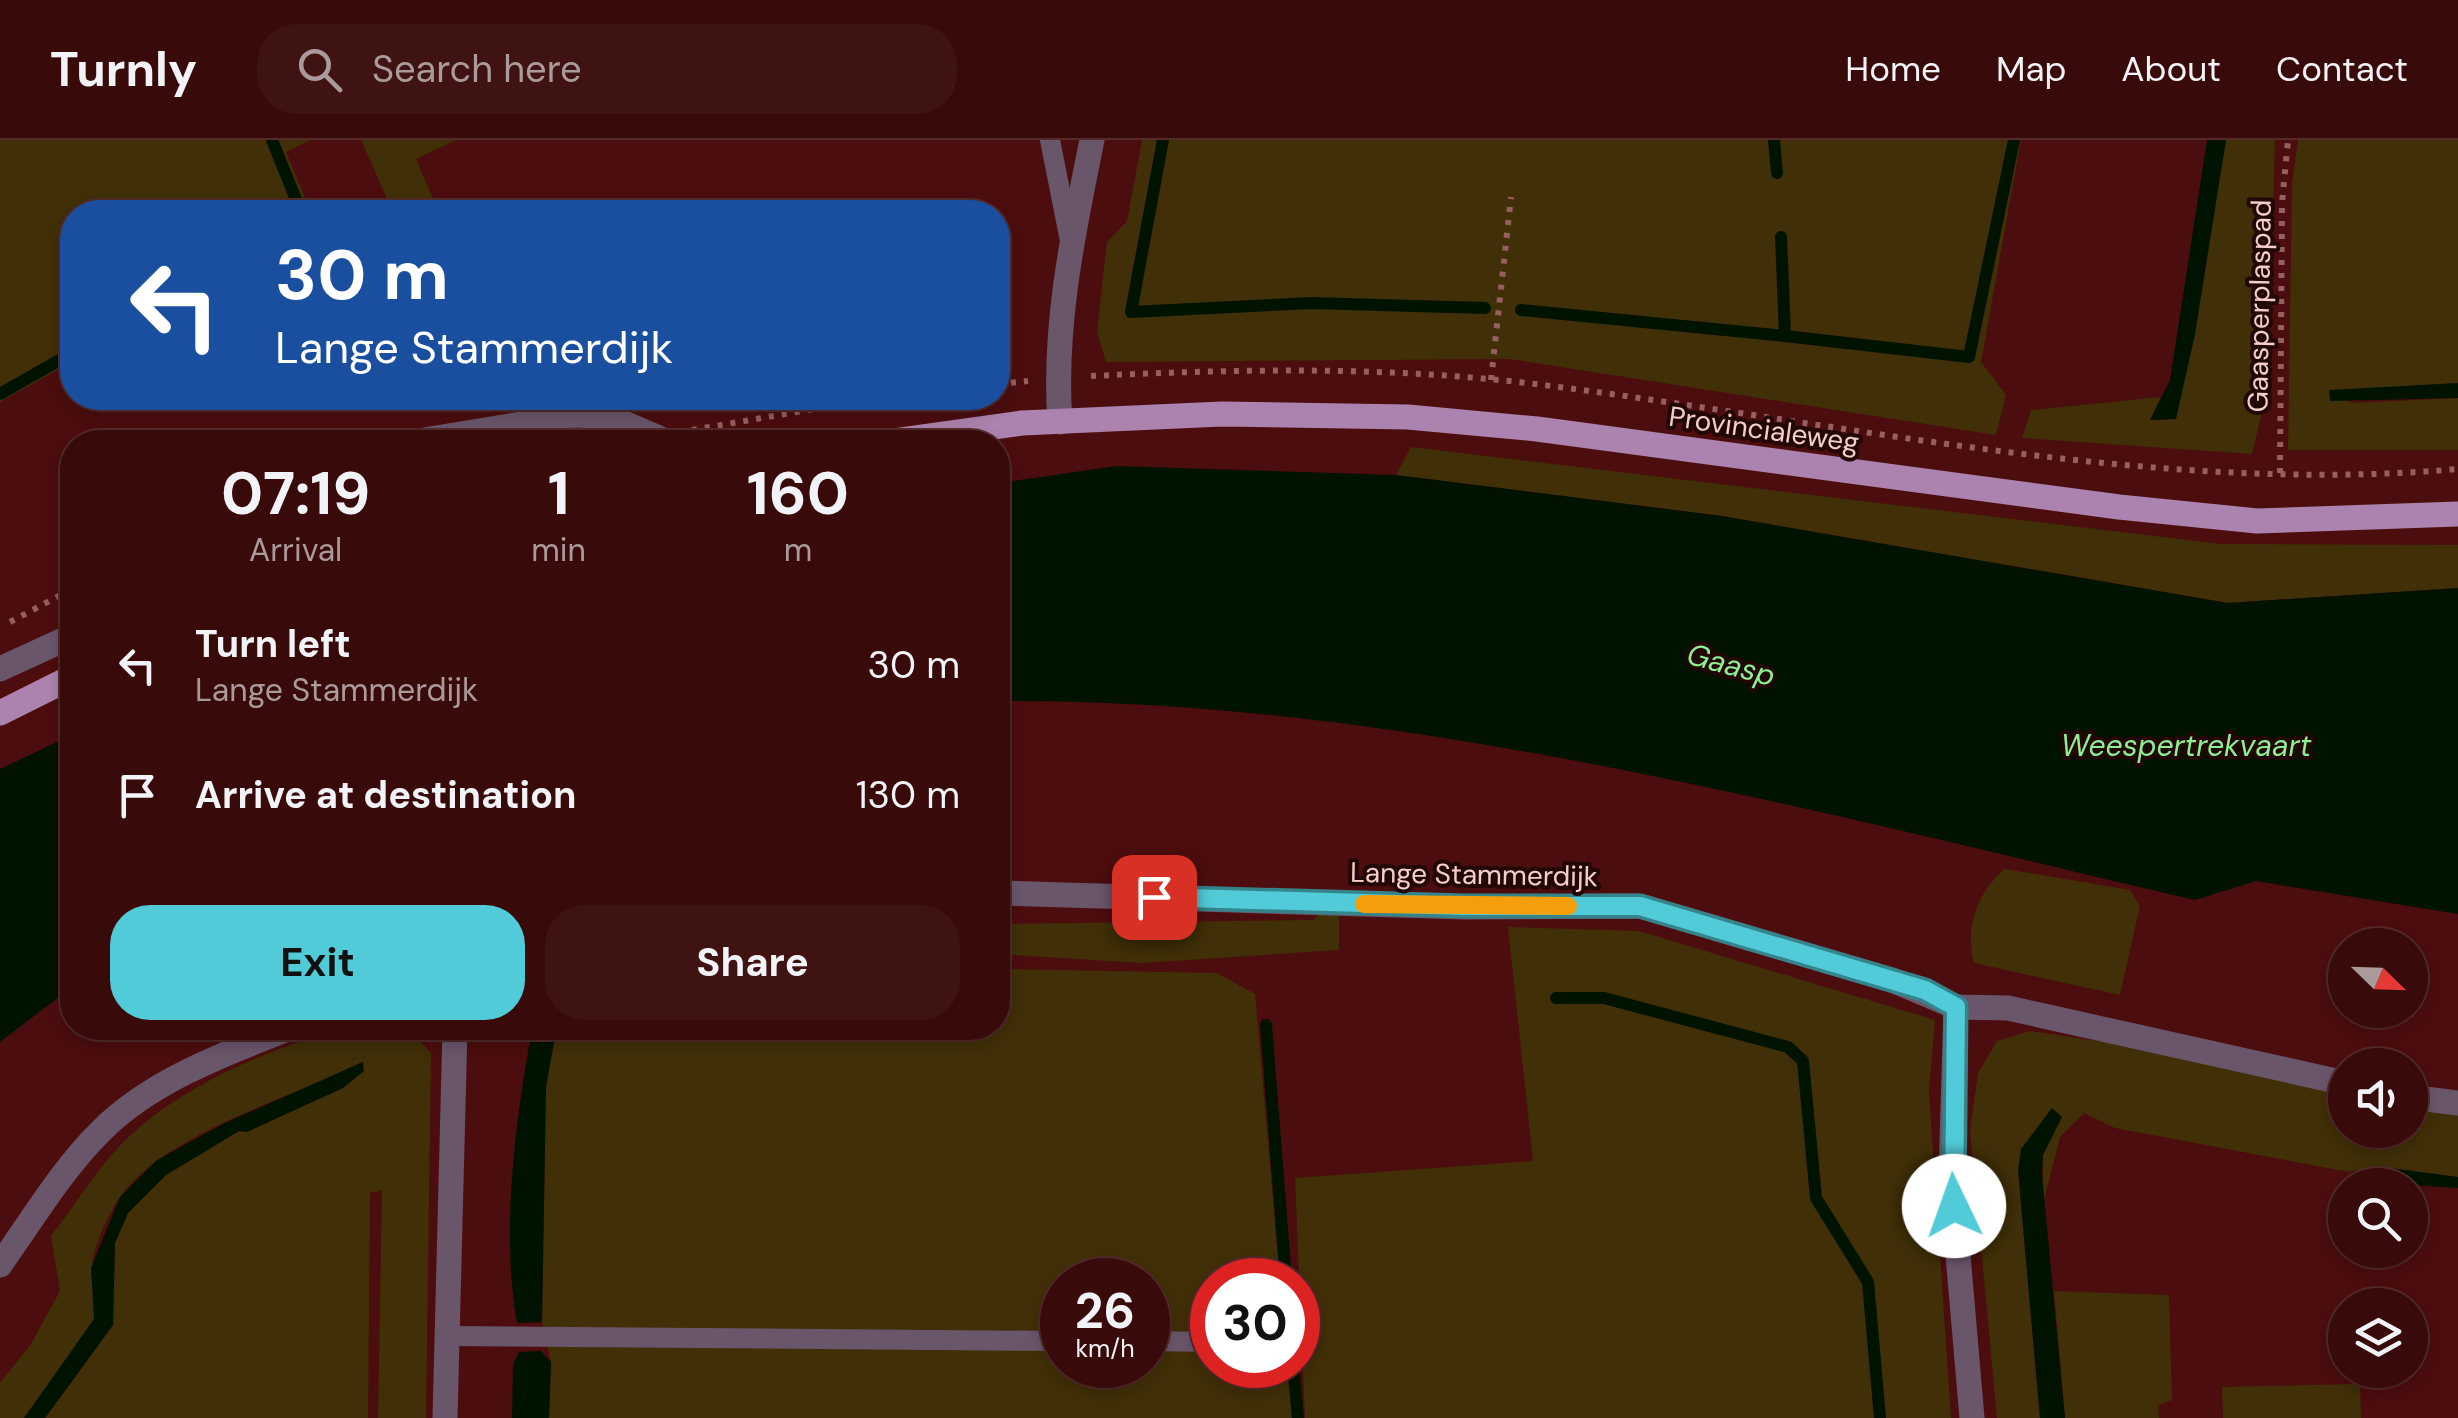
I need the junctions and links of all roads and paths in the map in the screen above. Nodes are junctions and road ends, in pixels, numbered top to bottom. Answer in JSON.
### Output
{"nodes":[{"id":1,"x":1050,"y":140,"type":"edge"},
{"id":2,"x":1092,"y":140,"type":"edge"},
{"id":3,"x":2288,"y":140,"type":"edge"},
{"id":4,"x":1511,"y":198,"type":"dead end"},
{"id":5,"x":1071,"y":245,"type":"junction"},
{"id":6,"x":816,"y":410,"type":"edge"},
{"id":7,"x":1060,"y":422,"type":"junction"},
{"id":8,"x":1486,"y":424,"type":"junction"},
{"id":9,"x":485,"y":430,"type":"edge"},
{"id":10,"x":638,"y":430,"type":"edge"},
{"id":11,"x":712,"y":430,"type":"edge"},
{"id":12,"x":991,"y":430,"type":"edge"},
{"id":13,"x":2458,"y":469,"type":"edge"},
{"id":14,"x":2458,"y":514,"type":"edge"},
{"id":15,"x":60,"y":596,"type":"edge"},
{"id":16,"x":0,"y":628,"type":"edge"},
{"id":17,"x":60,"y":642,"type":"edge"},
{"id":18,"x":0,"y":670,"type":"edge"},
{"id":19,"x":60,"y":683,"type":"edge"},
{"id":20,"x":0,"y":713,"type":"edge"},
{"id":21,"x":1010,"y":892,"type":"edge"},
{"id":22,"x":1956,"y":1007,"type":"junction"},
{"id":23,"x":260,"y":1040,"type":"edge"},
{"id":24,"x":455,"y":1040,"type":"edge"},
{"id":25,"x":2328,"y":1079,"type":"edge"},
{"id":26,"x":2428,"y":1099,"type":"edge"},
{"id":27,"x":2458,"y":1103,"type":"edge"},
{"id":28,"x":0,"y":1265,"type":"edge"},
{"id":29,"x":449,"y":1336,"type":"junction"},
{"id":30,"x":1040,"y":1340,"type":"edge"},
{"id":31,"x":446,"y":1418,"type":"edge"},
{"id":32,"x":1972,"y":1418,"type":"edge"}],
"edges":[{"from":1,"to":5,"type":"lane"},
{"from":2,"to":5,"type":"street"},
{"from":3,"to":13,"type":"path","name":"Gaasperplaspad"},
{"from":4,"to":8,"type":"path"},
{"from":5,"to":7,"type":"street"},
{"from":6,"to":11,"type":"path"},
{"from":7,"to":8,"type":"main road","name":"Provincialeweg"},
{"from":7,"to":12,"type":"main road","name":"Provincialeweg"},
{"from":8,"to":14,"type":"main road","name":"Provincialeweg"},
{"from":9,"to":10,"type":"street"},
{"from":15,"to":16,"type":"path"},
{"from":17,"to":18,"type":"street"},
{"from":19,"to":20,"type":"main road"},
{"from":21,"to":22,"type":"street","name":"Lange Stammerdijk"},
{"from":22,"to":25,"type":"street","name":"Lange Stammerdijk"},
{"from":22,"to":32,"type":"street"},
{"from":23,"to":28,"type":"street"},
{"from":24,"to":29,"type":"street"},
{"from":26,"to":27,"type":"street"},
{"from":29,"to":30,"type":"lane"},
{"from":29,"to":31,"type":"street"}]}
